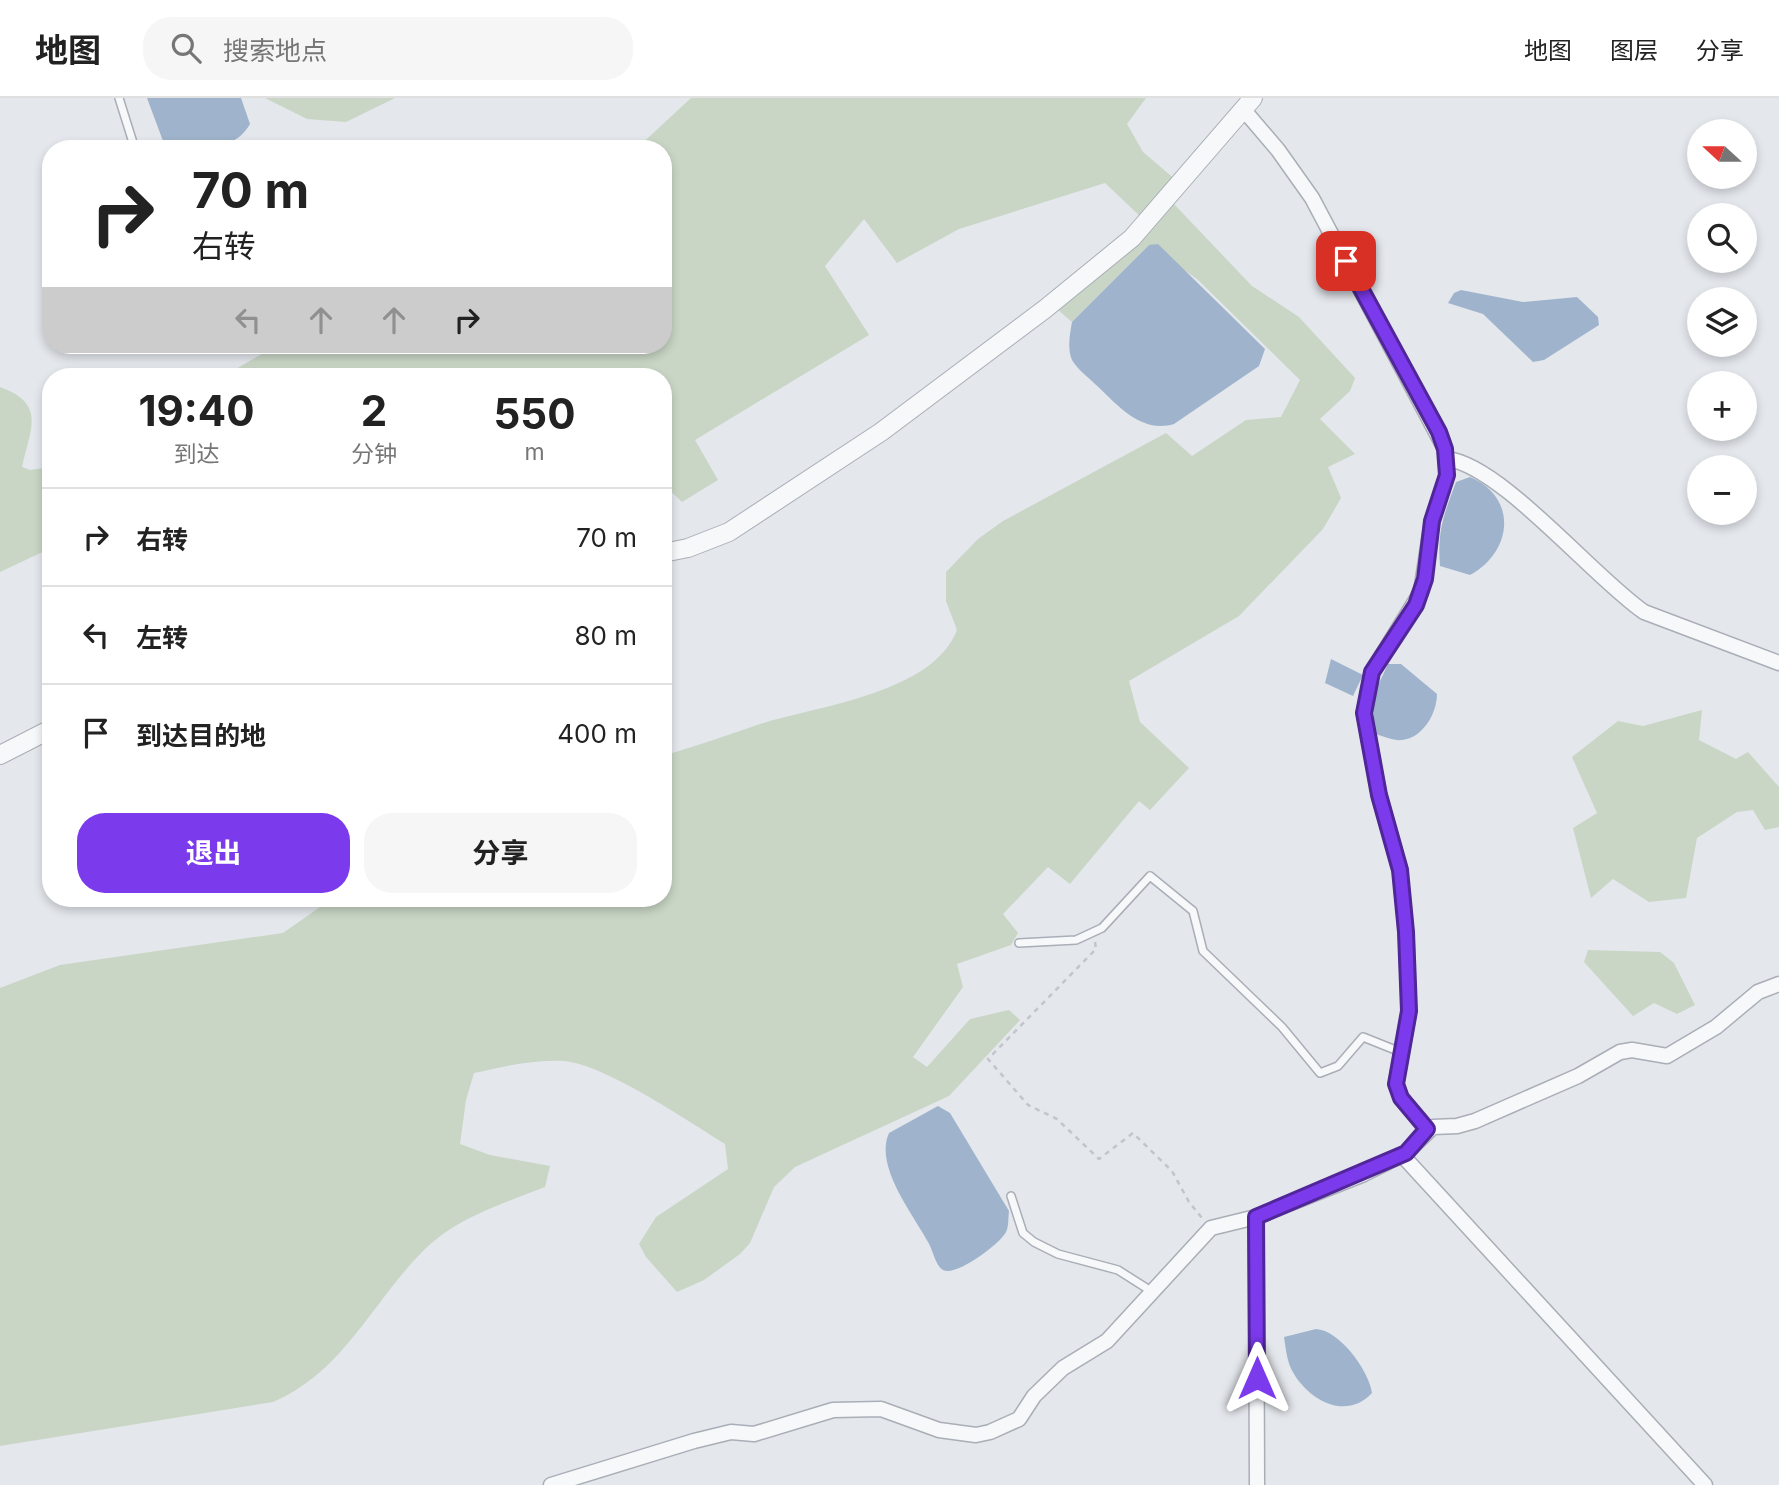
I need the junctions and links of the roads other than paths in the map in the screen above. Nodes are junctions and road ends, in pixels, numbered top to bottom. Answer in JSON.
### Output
{"nodes":[{"id":1,"x":119,"y":98,"type":"edge"},
{"id":2,"x":1248,"y":104,"type":"edge"},
{"id":3,"x":132,"y":140,"type":"edge"},
{"id":4,"x":1447,"y":458,"type":"junction"},
{"id":5,"x":672,"y":551,"type":"edge"},
{"id":6,"x":1779,"y":663,"type":"edge"},
{"id":7,"x":42,"y":734,"type":"edge"},
{"id":8,"x":0,"y":755,"type":"edge"},
{"id":9,"x":1019,"y":943,"type":"dead end"},
{"id":10,"x":1779,"y":984,"type":"edge"},
{"id":11,"x":1403,"y":1053,"type":"junction"},
{"id":12,"x":1427,"y":1129,"type":"junction"},
{"id":13,"x":1402,"y":1155,"type":"junction"},
{"id":14,"x":1011,"y":1196,"type":"dead end"},
{"id":15,"x":1256,"y":1217,"type":"junction"},
{"id":16,"x":1151,"y":1290,"type":"junction"},
{"id":17,"x":551,"y":1485,"type":"edge"},
{"id":18,"x":1257,"y":1485,"type":"edge"},
{"id":19,"x":1705,"y":1485,"type":"edge"}],
"edges":[{"from":1,"to":3,"type":"lane"},
{"from":2,"to":4,"type":"street"},
{"from":2,"to":5,"type":"street"},
{"from":4,"to":6,"type":"street"},
{"from":4,"to":11,"type":"street"},
{"from":7,"to":8,"type":"street"},
{"from":9,"to":11,"type":"lane"},
{"from":10,"to":12,"type":"street"},
{"from":11,"to":12,"type":"street"},
{"from":12,"to":13,"type":"street"},
{"from":13,"to":15,"type":"street"},
{"from":13,"to":19,"type":"street"},
{"from":14,"to":16,"type":"lane"},
{"from":15,"to":16,"type":"street"},
{"from":15,"to":18,"type":"street"},
{"from":16,"to":17,"type":"street"}]}
